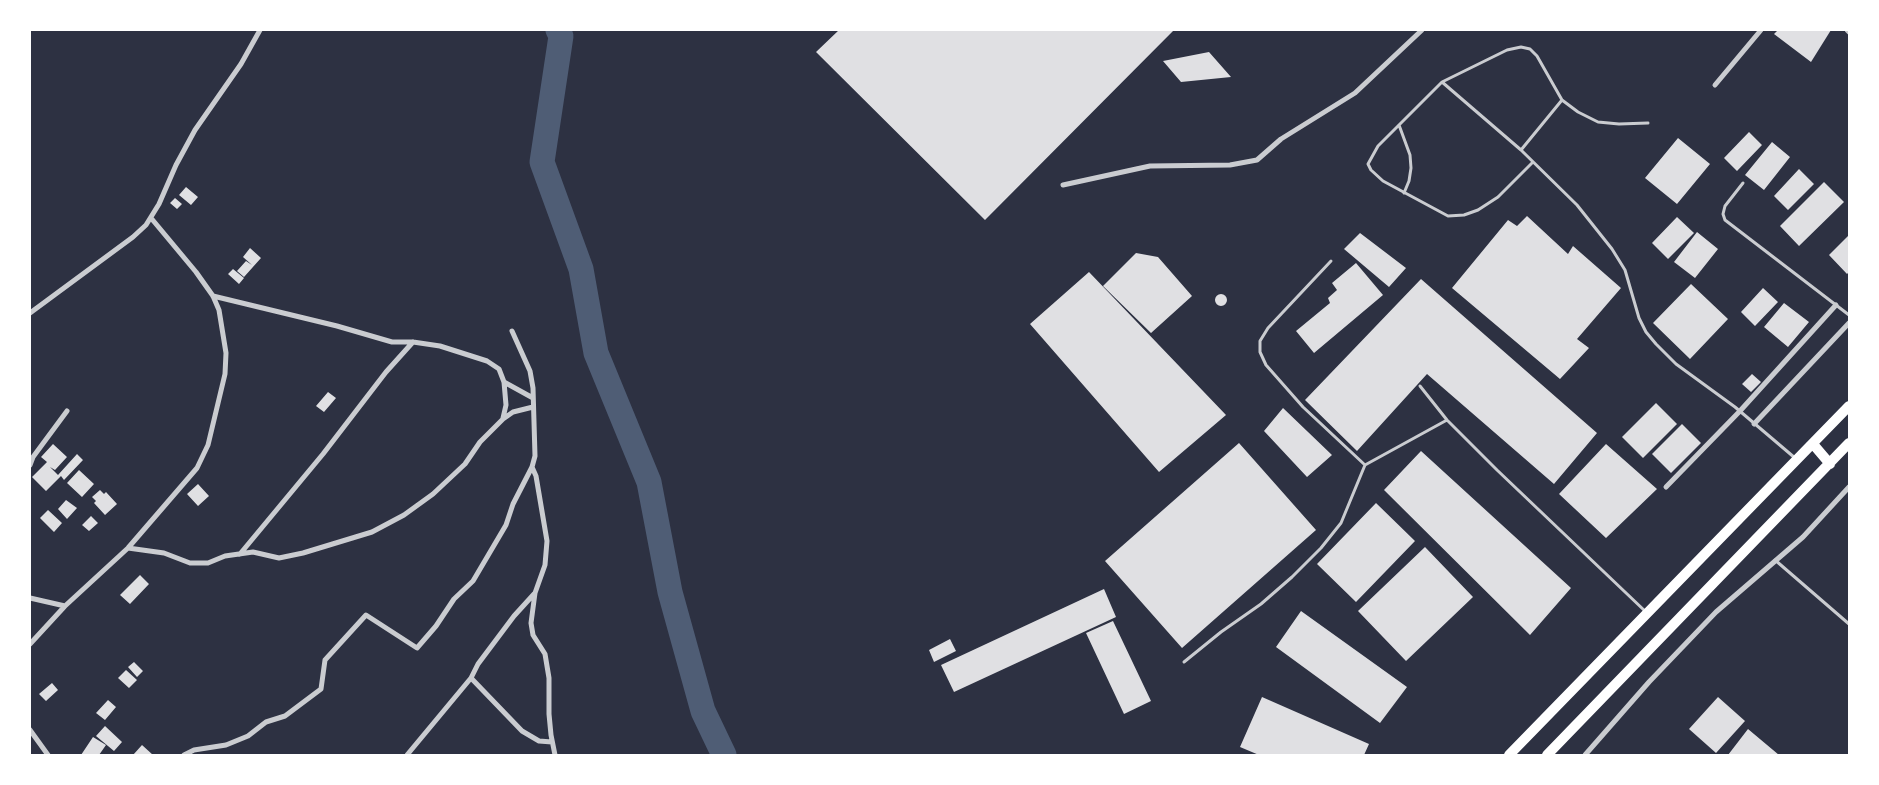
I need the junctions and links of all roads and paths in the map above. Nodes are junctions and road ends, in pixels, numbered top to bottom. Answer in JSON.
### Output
{"nodes":[{"id":1,"x":260,"y":30,"type":"edge"},
{"id":2,"x":1422,"y":30,"type":"edge"},
{"id":3,"x":1761,"y":30,"type":"edge"},
{"id":4,"x":1442,"y":82,"type":"junction"},
{"id":5,"x":1716,"y":85,"type":"dead end"},
{"id":6,"x":1562,"y":100,"type":"junction"},
{"id":7,"x":1648,"y":123,"type":"dead end"},
{"id":8,"x":1400,"y":125,"type":"junction"},
{"id":9,"x":1521,"y":150,"type":"junction"},
{"id":10,"x":1534,"y":162,"type":"junction"},
{"id":11,"x":1743,"y":183,"type":"dead end"},
{"id":12,"x":1063,"y":185,"type":"dead end"},
{"id":13,"x":1404,"y":193,"type":"junction"},
{"id":14,"x":151,"y":218,"type":"junction"},
{"id":15,"x":1331,"y":261,"type":"dead end"},
{"id":16,"x":214,"y":296,"type":"junction"},
{"id":17,"x":1836,"y":305,"type":"junction"},
{"id":18,"x":30,"y":313,"type":"edge"},
{"id":19,"x":1849,"y":315,"type":"edge"},
{"id":20,"x":1849,"y":323,"type":"edge"},
{"id":21,"x":512,"y":331,"type":"dead end"},
{"id":22,"x":413,"y":342,"type":"junction"},
{"id":23,"x":504,"y":382,"type":"junction"},
{"id":24,"x":1420,"y":386,"type":"dead end"},
{"id":25,"x":533,"y":398,"type":"junction"},
{"id":26,"x":1849,"y":406,"type":"edge"},
{"id":27,"x":533,"y":407,"type":"junction"},
{"id":28,"x":67,"y":411,"type":"dead end"},
{"id":29,"x":1740,"y":411,"type":"junction"},
{"id":30,"x":502,"y":418,"type":"junction"},
{"id":31,"x":1447,"y":420,"type":"junction"},
{"id":32,"x":1754,"y":424,"type":"junction"},
{"id":33,"x":1849,"y":443,"type":"edge"},
{"id":34,"x":1813,"y":444,"type":"junction"},
{"id":35,"x":1797,"y":460,"type":"junction"},
{"id":36,"x":1830,"y":464,"type":"junction"},
{"id":37,"x":30,"y":465,"type":"edge"},
{"id":38,"x":1365,"y":465,"type":"junction"},
{"id":39,"x":532,"y":467,"type":"junction"},
{"id":40,"x":1666,"y":487,"type":"dead end"},
{"id":41,"x":1849,"y":487,"type":"edge"},
{"id":42,"x":128,"y":548,"type":"junction"},
{"id":43,"x":240,"y":554,"type":"junction"},
{"id":44,"x":1775,"y":560,"type":"junction"},
{"id":45,"x":535,"y":593,"type":"junction"},
{"id":46,"x":30,"y":598,"type":"edge"},
{"id":47,"x":65,"y":606,"type":"junction"},
{"id":48,"x":1647,"y":612,"type":"junction"},
{"id":49,"x":1849,"y":624,"type":"edge"},
{"id":50,"x":30,"y":644,"type":"edge"},
{"id":51,"x":1184,"y":662,"type":"dead end"},
{"id":52,"x":470,"y":678,"type":"junction"},
{"id":53,"x":30,"y":730,"type":"edge"},
{"id":54,"x":552,"y":742,"type":"junction"},
{"id":55,"x":48,"y":755,"type":"edge"},
{"id":56,"x":184,"y":755,"type":"edge"},
{"id":57,"x":407,"y":755,"type":"edge"},
{"id":58,"x":555,"y":755,"type":"edge"},
{"id":59,"x":1509,"y":755,"type":"edge"},
{"id":60,"x":1547,"y":755,"type":"edge"},
{"id":61,"x":1584,"y":755,"type":"edge"}],
"edges":[{"from":1,"to":14,"type":"street"},
{"from":2,"to":12,"type":"street"},
{"from":3,"to":5,"type":"street"},
{"from":4,"to":6,"type":"lane"},
{"from":4,"to":8,"type":"lane"},
{"from":4,"to":9,"type":"lane"},
{"from":6,"to":7,"type":"lane"},
{"from":6,"to":9,"type":"lane"},
{"from":8,"to":13,"type":"lane"},
{"from":8,"to":13,"type":"lane"},
{"from":9,"to":10,"type":"lane"},
{"from":10,"to":13,"type":"lane"},
{"from":10,"to":29,"type":"lane"},
{"from":11,"to":17,"type":"lane"},
{"from":14,"to":16,"type":"street"},
{"from":14,"to":18,"type":"street"},
{"from":15,"to":38,"type":"lane"},
{"from":16,"to":22,"type":"street"},
{"from":16,"to":42,"type":"street"},
{"from":17,"to":19,"type":"lane"},
{"from":17,"to":29,"type":"street"},
{"from":20,"to":32,"type":"street"},
{"from":21,"to":25,"type":"street"},
{"from":22,"to":23,"type":"street"},
{"from":22,"to":43,"type":"street"},
{"from":23,"to":25,"type":"street"},
{"from":23,"to":30,"type":"street"},
{"from":24,"to":31,"type":"lane"},
{"from":25,"to":27,"type":"street"},
{"from":26,"to":34,"type":"main road"},
{"from":27,"to":30,"type":"street"},
{"from":27,"to":39,"type":"street"},
{"from":28,"to":37,"type":"street"},
{"from":29,"to":32,"type":"lane"},
{"from":29,"to":40,"type":"street"},
{"from":30,"to":43,"type":"street"},
{"from":31,"to":38,"type":"lane"},
{"from":31,"to":48,"type":"lane"},
{"from":32,"to":35,"type":"lane"},
{"from":33,"to":36,"type":"main road"},
{"from":34,"to":35,"type":"main road"},
{"from":34,"to":36,"type":"main road"},
{"from":35,"to":48,"type":"main road"},
{"from":36,"to":60,"type":"main road"},
{"from":38,"to":51,"type":"lane"},
{"from":39,"to":45,"type":"street"},
{"from":39,"to":56,"type":"street"},
{"from":41,"to":44,"type":"street"},
{"from":42,"to":43,"type":"street"},
{"from":42,"to":47,"type":"street"},
{"from":44,"to":49,"type":"lane"},
{"from":44,"to":61,"type":"street"},
{"from":45,"to":52,"type":"street"},
{"from":45,"to":54,"type":"street"},
{"from":46,"to":47,"type":"street"},
{"from":47,"to":50,"type":"street"},
{"from":48,"to":59,"type":"main road"},
{"from":52,"to":54,"type":"street"},
{"from":52,"to":57,"type":"street"},
{"from":53,"to":55,"type":"street"},
{"from":54,"to":58,"type":"street"}]}
